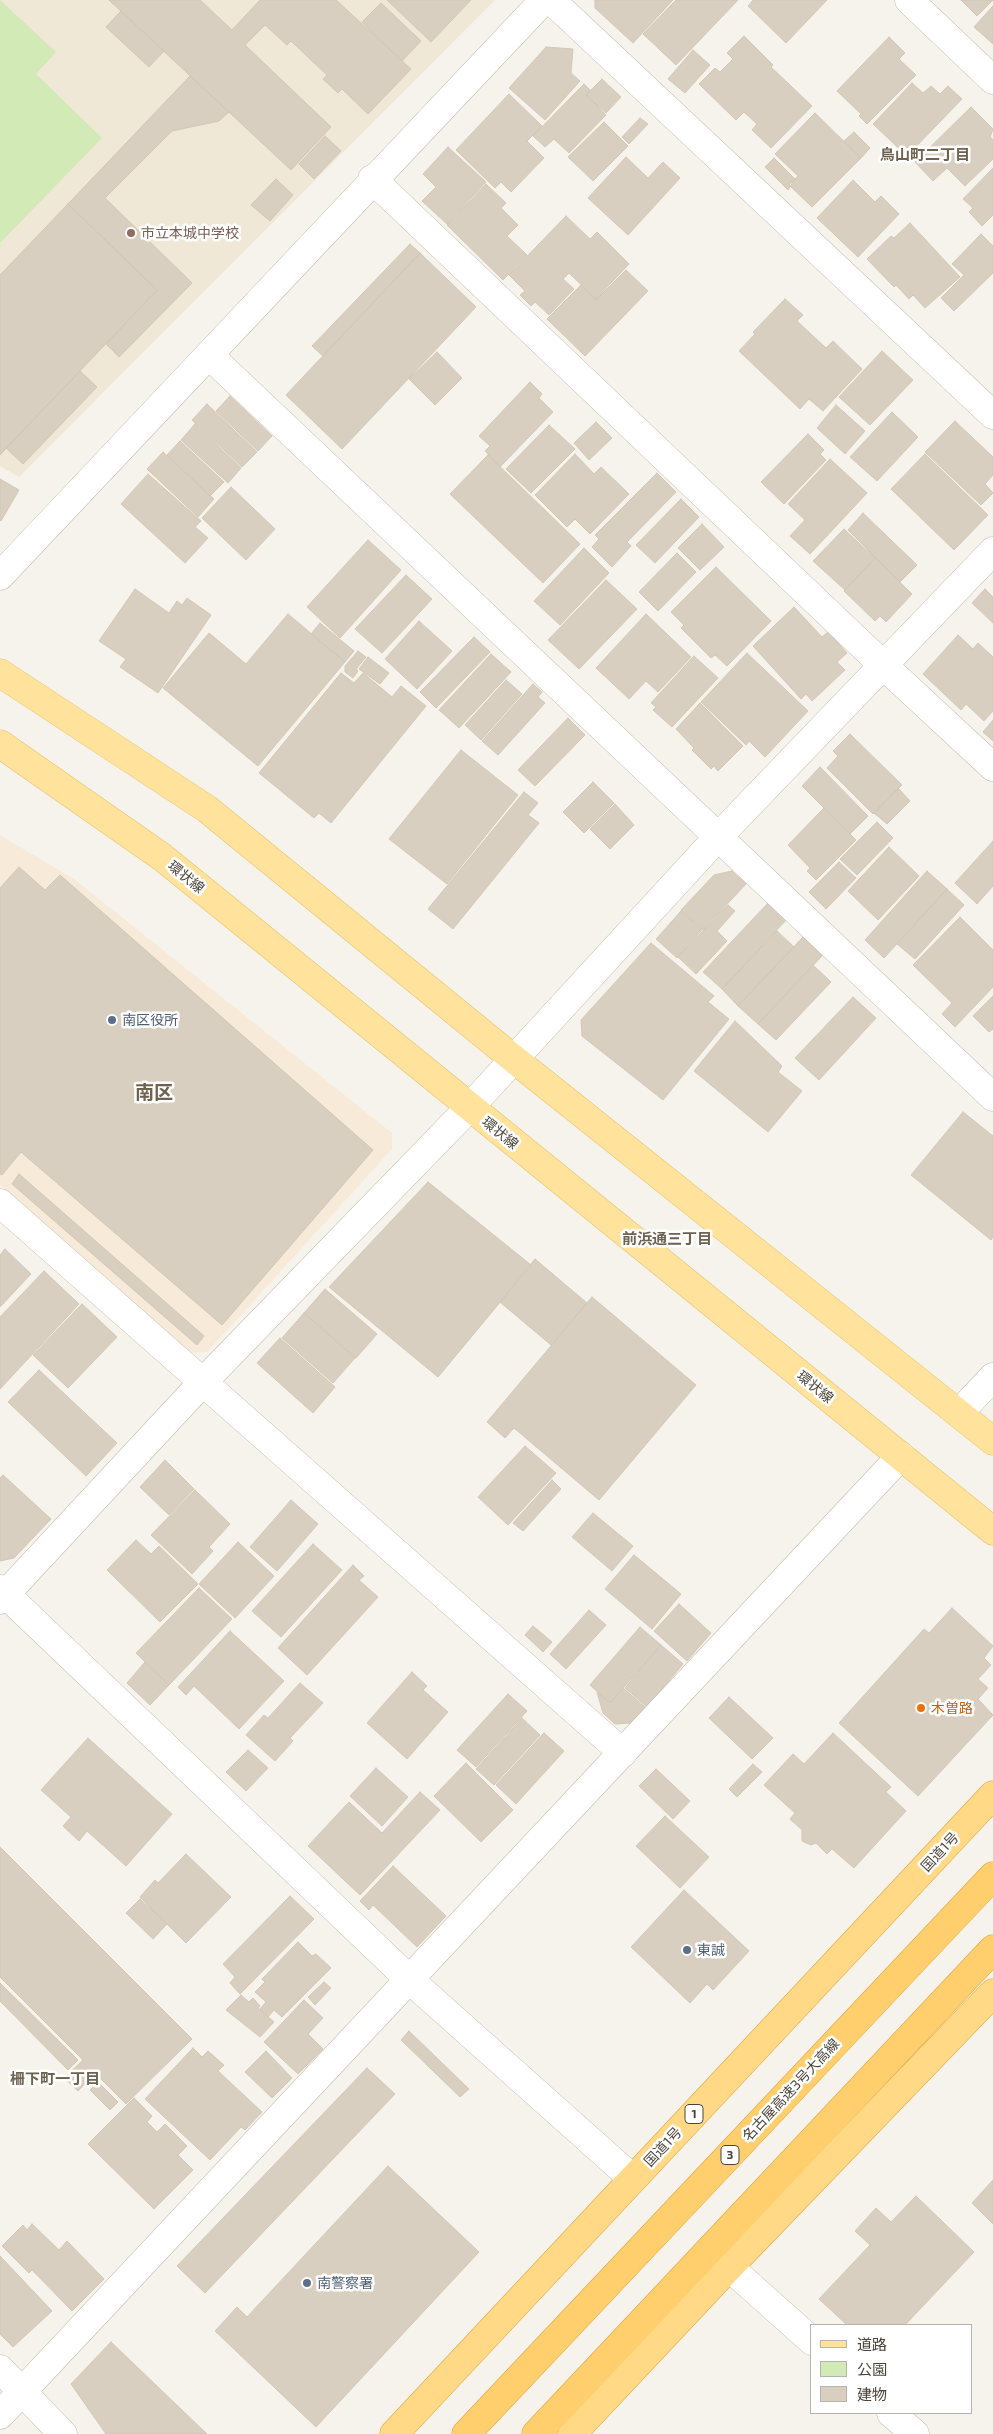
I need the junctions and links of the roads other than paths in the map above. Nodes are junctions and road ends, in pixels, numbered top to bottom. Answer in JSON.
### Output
{"nodes":[{"id":1,"x":544,"y":0,"type":"edge"},
{"id":2,"x":551,"y":0,"type":"edge"},
{"id":3,"x":909,"y":0,"type":"edge"},
{"id":4,"x":993,"y":80,"type":"edge"},
{"id":5,"x":372,"y":179,"type":"junction"},
{"id":6,"x":209,"y":355,"type":"junction"},
{"id":7,"x":993,"y":415,"type":"edge"},
{"id":8,"x":993,"y":551,"type":"edge"},
{"id":9,"x":0,"y":576,"type":"edge"},
{"id":10,"x":883,"y":665,"type":"junction"},
{"id":11,"x":0,"y":673,"type":"edge"},
{"id":12,"x":0,"y":744,"type":"edge"},
{"id":13,"x":993,"y":767,"type":"edge"},
{"id":14,"x":718,"y":837,"type":"junction"},
{"id":15,"x":515,"y":1060,"type":"junction"},
{"id":16,"x":993,"y":1097,"type":"edge"},
{"id":17,"x":469,"y":1108,"type":"junction"},
{"id":18,"x":0,"y":1203,"type":"edge"},
{"id":19,"x":993,"y":1377,"type":"edge"},
{"id":20,"x":202,"y":1383,"type":"junction"},
{"id":21,"x":958,"y":1413,"type":"junction"},
{"id":22,"x":993,"y":1441,"type":"edge"},
{"id":23,"x":901,"y":1456,"type":"junction"},
{"id":24,"x":993,"y":1531,"type":"edge"},
{"id":25,"x":2,"y":1595,"type":"edge"},
{"id":26,"x":623,"y":1752,"type":"junction"},
{"id":27,"x":993,"y":1795,"type":"edge"},
{"id":28,"x":993,"y":1876,"type":"edge"},
{"id":29,"x":993,"y":1949,"type":"edge"},
{"id":30,"x":410,"y":1980,"type":"junction"},
{"id":31,"x":993,"y":1993,"type":"edge"},
{"id":32,"x":633,"y":2179,"type":"junction"},
{"id":33,"x":729,"y":2267,"type":"junction"},
{"id":34,"x":810,"y":2339,"type":"edge"},
{"id":35,"x":0,"y":2369,"type":"edge"},
{"id":36,"x":22,"y":2392,"type":"junction"},
{"id":37,"x":892,"y":2414,"type":"edge"},
{"id":38,"x":0,"y":2415,"type":"edge"},
{"id":39,"x":63,"y":2434,"type":"edge"},
{"id":40,"x":394,"y":2434,"type":"edge"},
{"id":41,"x":466,"y":2434,"type":"edge"},
{"id":42,"x":536,"y":2434,"type":"edge"},
{"id":43,"x":572,"y":2434,"type":"edge"},
{"id":44,"x":915,"y":2434,"type":"edge"}],
"edges":[{"from":1,"to":5,"type":"street"},
{"from":2,"to":7,"type":"street"},
{"from":3,"to":4,"type":"street"},
{"from":5,"to":6,"type":"street"},
{"from":5,"to":10,"type":"street"},
{"from":6,"to":9,"type":"street"},
{"from":6,"to":14,"type":"street"},
{"from":8,"to":10,"type":"street"},
{"from":10,"to":13,"type":"street"},
{"from":10,"to":14,"type":"street"},
{"from":11,"to":15,"type":"main road"},
{"from":12,"to":17,"type":"main road","name":"環状線"},
{"from":14,"to":15,"type":"street"},
{"from":14,"to":16,"type":"street"},
{"from":15,"to":17,"type":"street"},
{"from":15,"to":21,"type":"main road"},
{"from":17,"to":20,"type":"street"},
{"from":17,"to":23,"type":"main road","name":"環状線"},
{"from":18,"to":20,"type":"street"},
{"from":19,"to":21,"type":"street"},
{"from":20,"to":25,"type":"street"},
{"from":20,"to":26,"type":"street"},
{"from":21,"to":22,"type":"main road"},
{"from":23,"to":24,"type":"main road","name":"環状線"},
{"from":23,"to":26,"type":"street"},
{"from":25,"to":30,"type":"street"},
{"from":26,"to":30,"type":"street"},
{"from":27,"to":32,"type":"highway","name":"国道1号","number":"1"},
{"from":28,"to":41,"type":"highway","name":"名古屋高速3号大高線","number":"3"},
{"from":29,"to":42,"type":"highway"},
{"from":30,"to":32,"type":"street"},
{"from":30,"to":36,"type":"street"},
{"from":31,"to":33,"type":"highway"},
{"from":32,"to":40,"type":"highway","name":"国道1号","number":"1"},
{"from":33,"to":34,"type":"street"},
{"from":33,"to":43,"type":"highway"},
{"from":35,"to":36,"type":"street"},
{"from":36,"to":38,"type":"street"},
{"from":36,"to":39,"type":"street"},
{"from":37,"to":44,"type":"street"}]}
